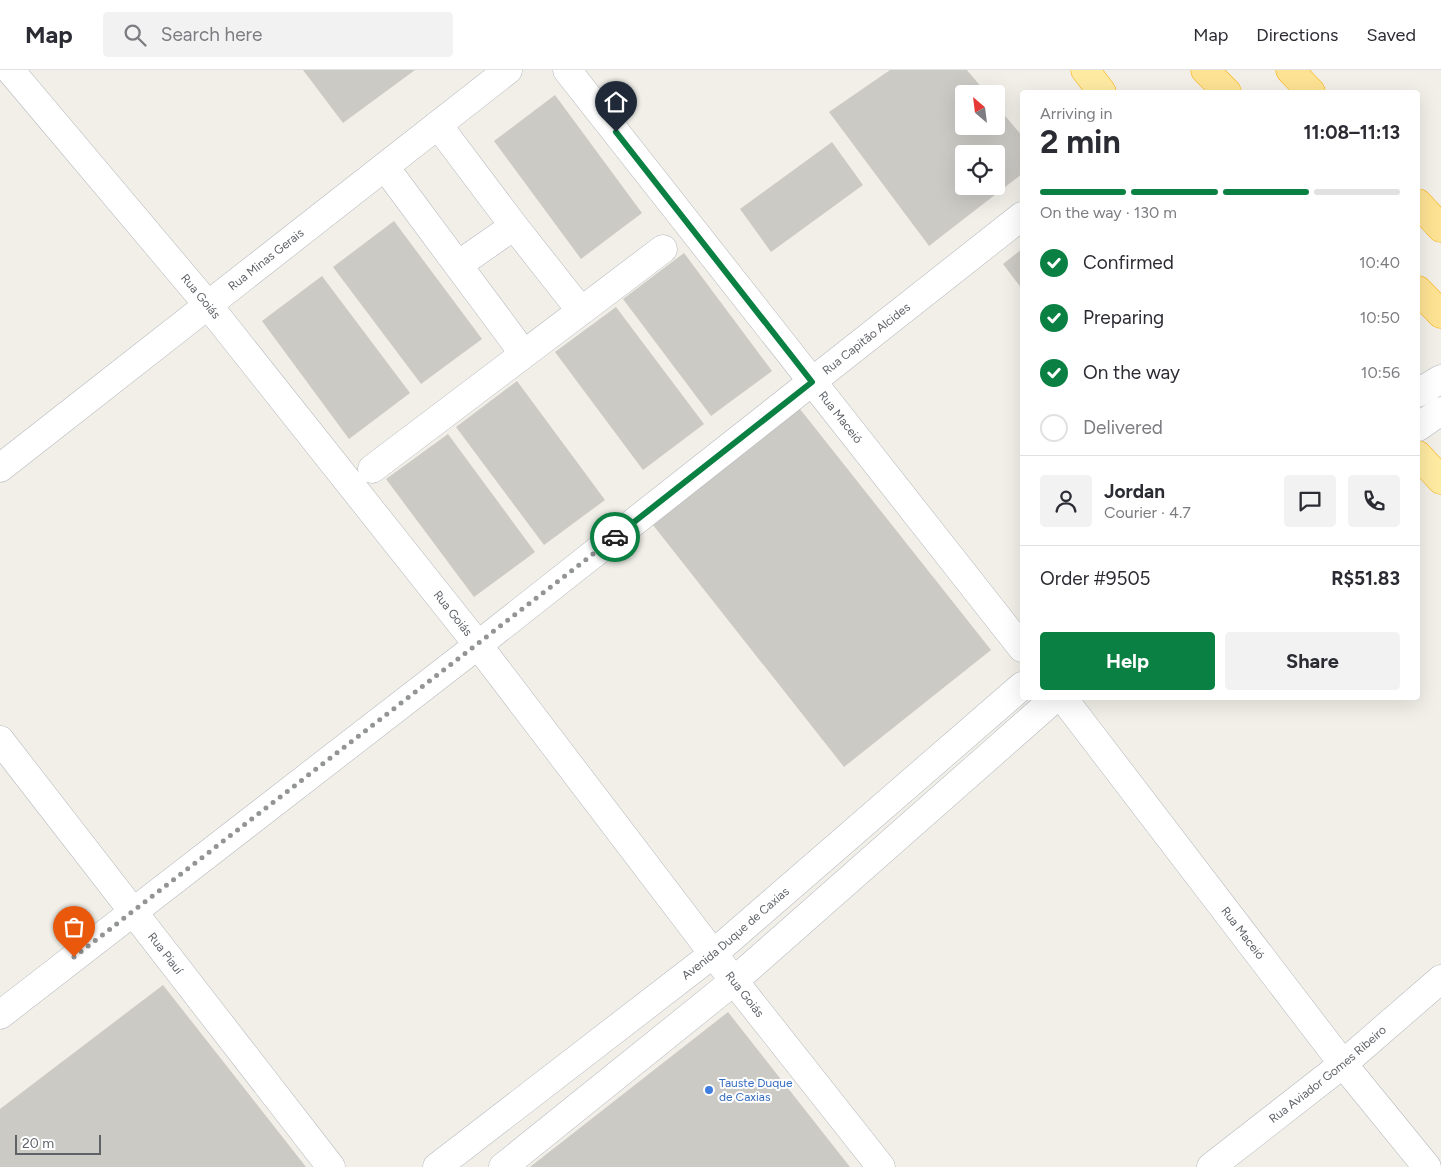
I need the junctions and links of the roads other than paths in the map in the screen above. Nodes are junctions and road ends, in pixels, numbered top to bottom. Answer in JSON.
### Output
{"nodes":[{"id":1,"x":10,"y":70,"type":"edge"},
{"id":2,"x":508,"y":70,"type":"edge"},
{"id":3,"x":567,"y":70,"type":"edge"},
{"id":4,"x":1085,"y":70,"type":"edge"},
{"id":5,"x":1205,"y":70,"type":"edge"},
{"id":6,"x":1290,"y":70,"type":"edge"},
{"id":7,"x":1100,"y":90,"type":"edge"},
{"id":8,"x":1225,"y":90,"type":"edge"},
{"id":9,"x":1309,"y":90,"type":"edge"},
{"id":10,"x":438,"y":125,"type":"junction"},
{"id":11,"x":385,"y":167,"type":"junction"},
{"id":12,"x":1420,"y":205,"type":"edge"},
{"id":13,"x":1020,"y":218,"type":"edge"},
{"id":14,"x":514,"y":226,"type":"junction"},
{"id":15,"x":1441,"y":228,"type":"edge"},
{"id":16,"x":663,"y":249,"type":"dead end"},
{"id":17,"x":458,"y":266,"type":"junction"},
{"id":18,"x":1420,"y":292,"type":"edge"},
{"id":19,"x":208,"y":305,"type":"junction"},
{"id":20,"x":582,"y":311,"type":"junction"},
{"id":21,"x":1441,"y":314,"type":"edge"},
{"id":22,"x":524,"y":354,"type":"junction"},
{"id":23,"x":812,"y":382,"type":"junction"},
{"id":24,"x":1441,"y":411,"type":"edge"},
{"id":25,"x":1420,"y":426,"type":"edge"},
{"id":26,"x":1420,"y":459,"type":"edge"},
{"id":27,"x":1420,"y":460,"type":"edge"},
{"id":28,"x":0,"y":468,"type":"edge"},
{"id":29,"x":372,"y":469,"type":"dead end"},
{"id":30,"x":1441,"y":480,"type":"edge"},
{"id":31,"x":1441,"y":488,"type":"edge"},
{"id":32,"x":478,"y":645,"type":"junction"},
{"id":33,"x":1020,"y":645,"type":"edge"},
{"id":34,"x":1020,"y":688,"type":"edge"},
{"id":35,"x":1053,"y":700,"type":"edge"},
{"id":36,"x":1065,"y":700,"type":"edge"},
{"id":37,"x":0,"y":740,"type":"edge"},
{"id":38,"x":133,"y":911,"type":"junction"},
{"id":39,"x":713,"y":954,"type":"junction"},
{"id":40,"x":1441,"y":979,"type":"edge"},
{"id":41,"x":734,"y":981,"type":"junction"},
{"id":42,"x":0,"y":1015,"type":"edge"},
{"id":43,"x":1343,"y":1064,"type":"junction"},
{"id":44,"x":331,"y":1167,"type":"edge"},
{"id":45,"x":437,"y":1167,"type":"edge"},
{"id":46,"x":502,"y":1167,"type":"edge"},
{"id":47,"x":882,"y":1167,"type":"edge"},
{"id":48,"x":1211,"y":1167,"type":"edge"},
{"id":49,"x":1428,"y":1167,"type":"edge"}],
"edges":[{"from":1,"to":19,"type":"street","name":"Rua Goiás"},
{"from":2,"to":10,"type":"street","name":"Rua Minas Gerais"},
{"from":3,"to":23,"type":"street","name":"Rua Maceió"},
{"from":4,"to":7,"type":"highway"},
{"from":5,"to":8,"type":"highway"},
{"from":6,"to":9,"type":"highway"},
{"from":10,"to":11,"type":"street","name":"Rua Minas Gerais"},
{"from":10,"to":14,"type":"street"},
{"from":11,"to":17,"type":"street"},
{"from":11,"to":19,"type":"street","name":"Rua Minas Gerais"},
{"from":12,"to":15,"type":"highway"},
{"from":13,"to":23,"type":"street","name":"Rua Capitão Alcides"},
{"from":14,"to":17,"type":"street"},
{"from":14,"to":20,"type":"street"},
{"from":16,"to":20,"type":"street"},
{"from":17,"to":22,"type":"street"},
{"from":18,"to":21,"type":"highway"},
{"from":19,"to":28,"type":"street","name":"Rua Minas Gerais"},
{"from":19,"to":32,"type":"street","name":"Rua Goiás"},
{"from":20,"to":22,"type":"street"},
{"from":22,"to":29,"type":"street"},
{"from":23,"to":32,"type":"street","name":"Rua Capitão Alcides"},
{"from":23,"to":33,"type":"street","name":"Rua Maceió"},
{"from":24,"to":25,"type":"street"},
{"from":26,"to":30,"type":"highway"},
{"from":27,"to":31,"type":"street"},
{"from":32,"to":38,"type":"street","name":"Rua Capitão Alcides"},
{"from":32,"to":39,"type":"street","name":"Rua Goiás"},
{"from":34,"to":39,"type":"street","name":"Avenida Duque de Caxias"},
{"from":35,"to":41,"type":"street"},
{"from":36,"to":43,"type":"street","name":"Rua Maceió"},
{"from":37,"to":38,"type":"street","name":"Rua Piauí"},
{"from":38,"to":42,"type":"street","name":"Rua Capitão Alcides"},
{"from":38,"to":44,"type":"street","name":"Rua Piauí"},
{"from":39,"to":41,"type":"street","name":"Rua Goiás"},
{"from":39,"to":45,"type":"street","name":"Avenida Duque de Caxias"},
{"from":40,"to":43,"type":"street","name":"Rua Aviador Gomes Ribeiro"},
{"from":41,"to":46,"type":"street"},
{"from":41,"to":47,"type":"street","name":"Rua Goiás"},
{"from":43,"to":48,"type":"street","name":"Rua Aviador Gomes Ribeiro"},
{"from":43,"to":49,"type":"street","name":"Rua Maceió"}]}
